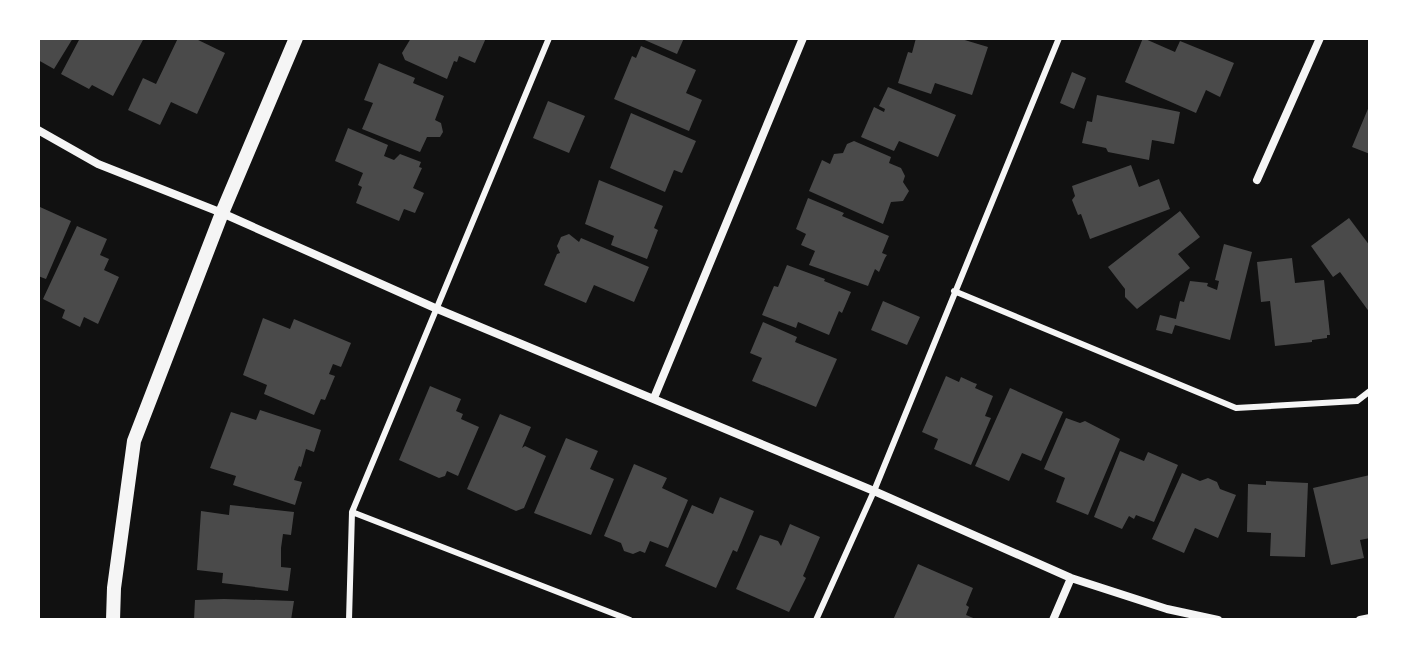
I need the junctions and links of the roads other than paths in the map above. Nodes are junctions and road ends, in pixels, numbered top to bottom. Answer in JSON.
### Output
{"nodes":[{"id":1,"x":296,"y":38,"type":"edge"},
{"id":2,"x":549,"y":38,"type":"edge"},
{"id":3,"x":803,"y":38,"type":"edge"},
{"id":4,"x":1059,"y":38,"type":"edge"},
{"id":5,"x":1320,"y":38,"type":"edge"},
{"id":6,"x":38,"y":130,"type":"edge"},
{"id":7,"x":1257,"y":180,"type":"dead end"},
{"id":8,"x":222,"y":213,"type":"junction"},
{"id":9,"x":954,"y":291,"type":"junction"},
{"id":10,"x":435,"y":308,"type":"junction"},
{"id":11,"x":1370,"y":391,"type":"edge"},
{"id":12,"x":654,"y":398,"type":"junction"},
{"id":13,"x":874,"y":491,"type":"junction"},
{"id":14,"x":352,"y":512,"type":"junction"},
{"id":15,"x":1071,"y":578,"type":"junction"},
{"id":16,"x":1370,"y":618,"type":"edge"},
{"id":17,"x":113,"y":620,"type":"edge"},
{"id":18,"x":349,"y":620,"type":"edge"},
{"id":19,"x":630,"y":620,"type":"edge"},
{"id":20,"x":816,"y":620,"type":"edge"},
{"id":21,"x":1053,"y":620,"type":"edge"},
{"id":22,"x":1218,"y":620,"type":"edge"},
{"id":23,"x":1360,"y":620,"type":"edge"}],
"edges":[{"from":1,"to":8,"type":"street"},
{"from":2,"to":10,"type":"lane"},
{"from":3,"to":12,"type":"street"},
{"from":4,"to":9,"type":"lane"},
{"from":5,"to":7,"type":"street"},
{"from":6,"to":8,"type":"street"},
{"from":8,"to":10,"type":"street"},
{"from":8,"to":17,"type":"street"},
{"from":9,"to":11,"type":"lane"},
{"from":9,"to":13,"type":"lane"},
{"from":10,"to":12,"type":"street"},
{"from":10,"to":14,"type":"lane"},
{"from":12,"to":13,"type":"street"},
{"from":13,"to":15,"type":"street"},
{"from":13,"to":20,"type":"lane"},
{"from":14,"to":18,"type":"lane"},
{"from":14,"to":19,"type":"lane"},
{"from":15,"to":21,"type":"street"},
{"from":15,"to":22,"type":"street"},
{"from":16,"to":23,"type":"street"}]}
